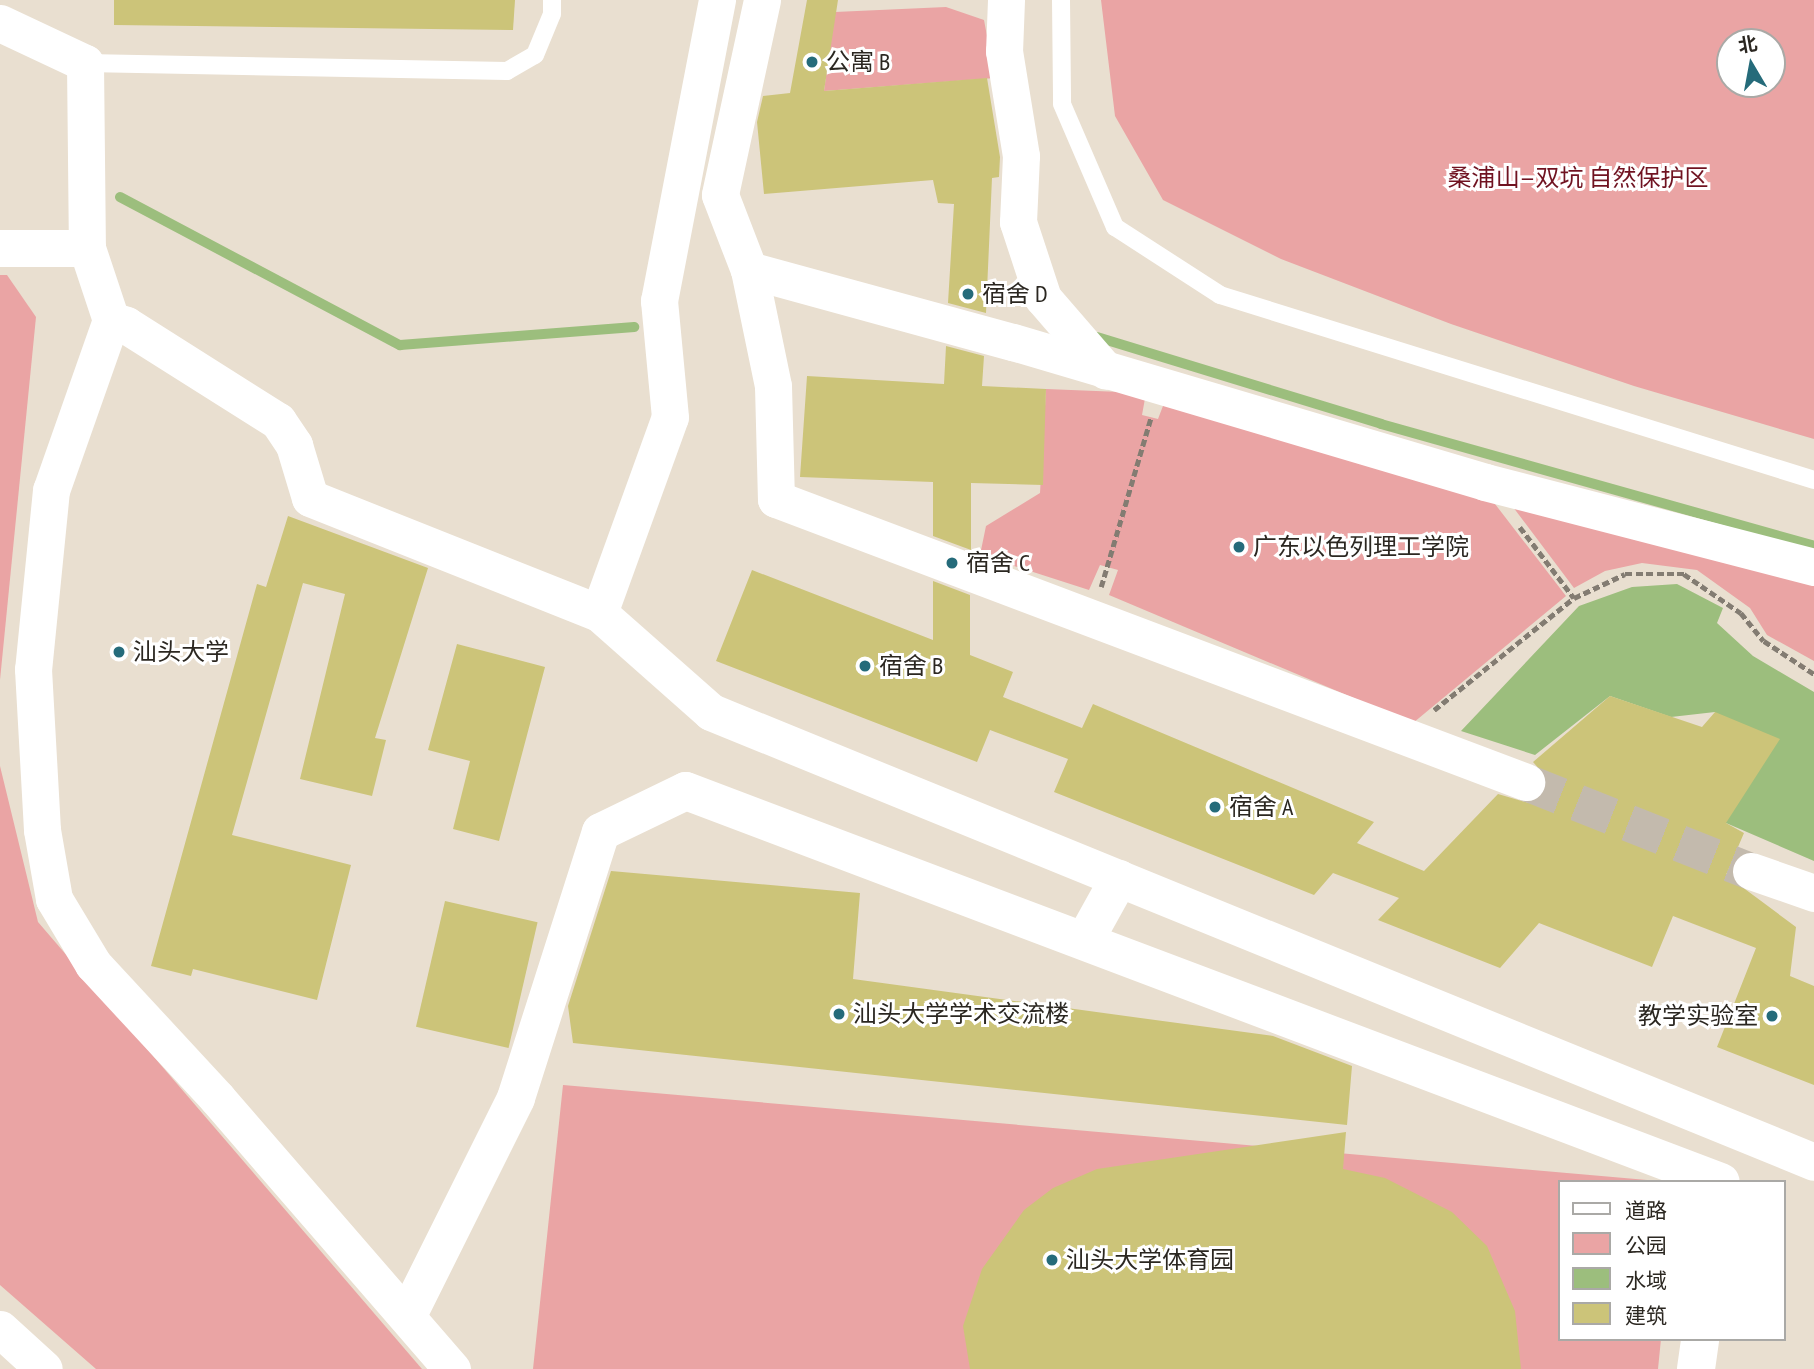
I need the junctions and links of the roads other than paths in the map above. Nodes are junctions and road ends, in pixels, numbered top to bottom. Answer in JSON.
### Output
{"nodes":[{"id":1,"x":552,"y":0,"type":"edge"},
{"id":2,"x":717,"y":0,"type":"edge"},
{"id":3,"x":762,"y":0,"type":"edge"},
{"id":4,"x":1006,"y":0,"type":"edge"},
{"id":5,"x":1061,"y":0,"type":"edge"},
{"id":6,"x":0,"y":23,"type":"edge"},
{"id":7,"x":85,"y":63,"type":"junction"},
{"id":8,"x":0,"y":247,"type":"edge"},
{"id":9,"x":87,"y":248,"type":"junction"},
{"id":10,"x":749,"y":270,"type":"junction"},
{"id":11,"x":111,"y":320,"type":"junction"},
{"id":12,"x":1107,"y":372,"type":"junction"},
{"id":13,"x":1814,"y":480,"type":"edge"},
{"id":14,"x":1814,"y":567,"type":"edge"},
{"id":15,"x":599,"y":613,"type":"junction"},
{"id":16,"x":1527,"y":782,"type":"tunnel mouth"},
{"id":17,"x":1751,"y":871,"type":"tunnel mouth"},
{"id":18,"x":1119,"y":879,"type":"junction"},
{"id":19,"x":1814,"y":893,"type":"edge"},
{"id":20,"x":1085,"y":940,"type":"junction"},
{"id":21,"x":1814,"y":1162,"type":"edge"},
{"id":22,"x":1716,"y":1180,"type":"edge"},
{"id":23,"x":408,"y":1315,"type":"junction"},
{"id":24,"x":0,"y":1329,"type":"edge"},
{"id":25,"x":1700,"y":1341,"type":"edge"},
{"id":26,"x":44,"y":1369,"type":"edge"},
{"id":27,"x":452,"y":1369,"type":"edge"},
{"id":28,"x":1696,"y":1369,"type":"edge"}],
"edges":[{"from":1,"to":7,"type":"lane"},
{"from":2,"to":15,"type":"street"},
{"from":3,"to":10,"type":"street"},
{"from":4,"to":12,"type":"street"},
{"from":5,"to":13,"type":"lane"},
{"from":6,"to":7,"type":"street"},
{"from":7,"to":9,"type":"street"},
{"from":8,"to":9,"type":"street"},
{"from":9,"to":11,"type":"street"},
{"from":10,"to":12,"type":"street"},
{"from":10,"to":16,"type":"street"},
{"from":11,"to":15,"type":"street"},
{"from":11,"to":23,"type":"street"},
{"from":12,"to":14,"type":"street"},
{"from":15,"to":18,"type":"street"},
{"from":17,"to":19,"type":"street"},
{"from":18,"to":20,"type":"street"},
{"from":18,"to":21,"type":"street"},
{"from":20,"to":22,"type":"street"},
{"from":20,"to":23,"type":"street"},
{"from":23,"to":27,"type":"street"},
{"from":24,"to":26,"type":"street"},
{"from":25,"to":28,"type":"street"}]}
